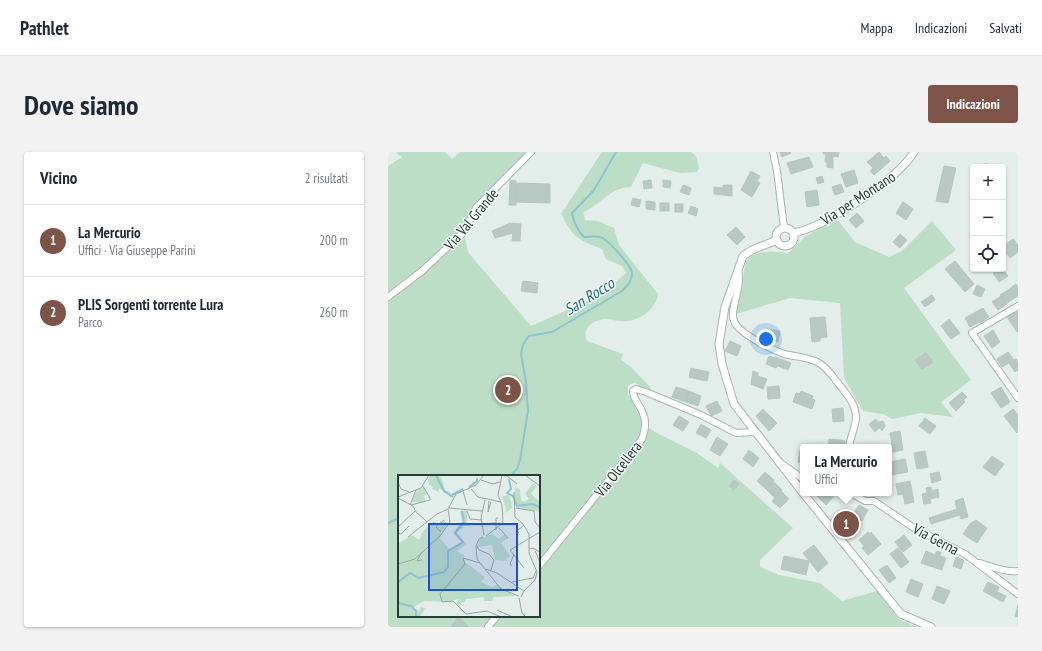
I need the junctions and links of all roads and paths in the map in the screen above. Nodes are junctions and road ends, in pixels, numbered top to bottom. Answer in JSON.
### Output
{"nodes":[{"id":1,"x":531,"y":152,"type":"edge"},
{"id":2,"x":773,"y":152,"type":"edge"},
{"id":3,"x":914,"y":152,"type":"edge"},
{"id":4,"x":784,"y":228,"type":"junction"},
{"id":5,"x":794,"y":234,"type":"junction"},
{"id":6,"x":777,"y":240,"type":"junction"},
{"id":7,"x":737,"y":269,"type":"junction"},
{"id":8,"x":388,"y":297,"type":"edge"},
{"id":9,"x":1018,"y":306,"type":"edge"},
{"id":10,"x":1018,"y":398,"type":"edge"},
{"id":11,"x":754,"y":432,"type":"junction"},
{"id":12,"x":849,"y":444,"type":"edge"},
{"id":13,"x":777,"y":461,"type":"junction"},
{"id":14,"x":800,"y":477,"type":"edge"},
{"id":15,"x":800,"y":489,"type":"edge"},
{"id":16,"x":805,"y":496,"type":"edge"},
{"id":17,"x":856,"y":496,"type":"edge"},
{"id":18,"x":979,"y":563,"type":"junction"},
{"id":19,"x":540,"y":565,"type":"edge"},
{"id":20,"x":1018,"y":571,"type":"edge"},
{"id":21,"x":1018,"y":594,"type":"edge"},
{"id":22,"x":496,"y":617,"type":"edge"},
{"id":23,"x":488,"y":627,"type":"edge"},
{"id":24,"x":931,"y":627,"type":"edge"}],
"edges":[{"from":1,"to":8,"type":"street","name":"Via Val Grande"},
{"from":2,"to":4,"type":"street"},
{"from":3,"to":5,"type":"street","name":"Via per Montano"},
{"from":4,"to":5,"type":"street"},
{"from":4,"to":6,"type":"street"},
{"from":5,"to":6,"type":"street"},
{"from":6,"to":7,"type":"street"},
{"from":7,"to":11,"type":"street"},
{"from":7,"to":12,"type":"street"},
{"from":9,"to":10,"type":"street"},
{"from":11,"to":13,"type":"street"},
{"from":11,"to":19,"type":"street","name":"Via Olcellera"},
{"from":13,"to":14,"type":"street"},
{"from":13,"to":15,"type":"street"},
{"from":16,"to":24,"type":"street"},
{"from":17,"to":18,"type":"street","name":"Via Gerna"},
{"from":18,"to":20,"type":"street"},
{"from":18,"to":21,"type":"street","name":"Via Gerna"},
{"from":22,"to":23,"type":"street"}]}
